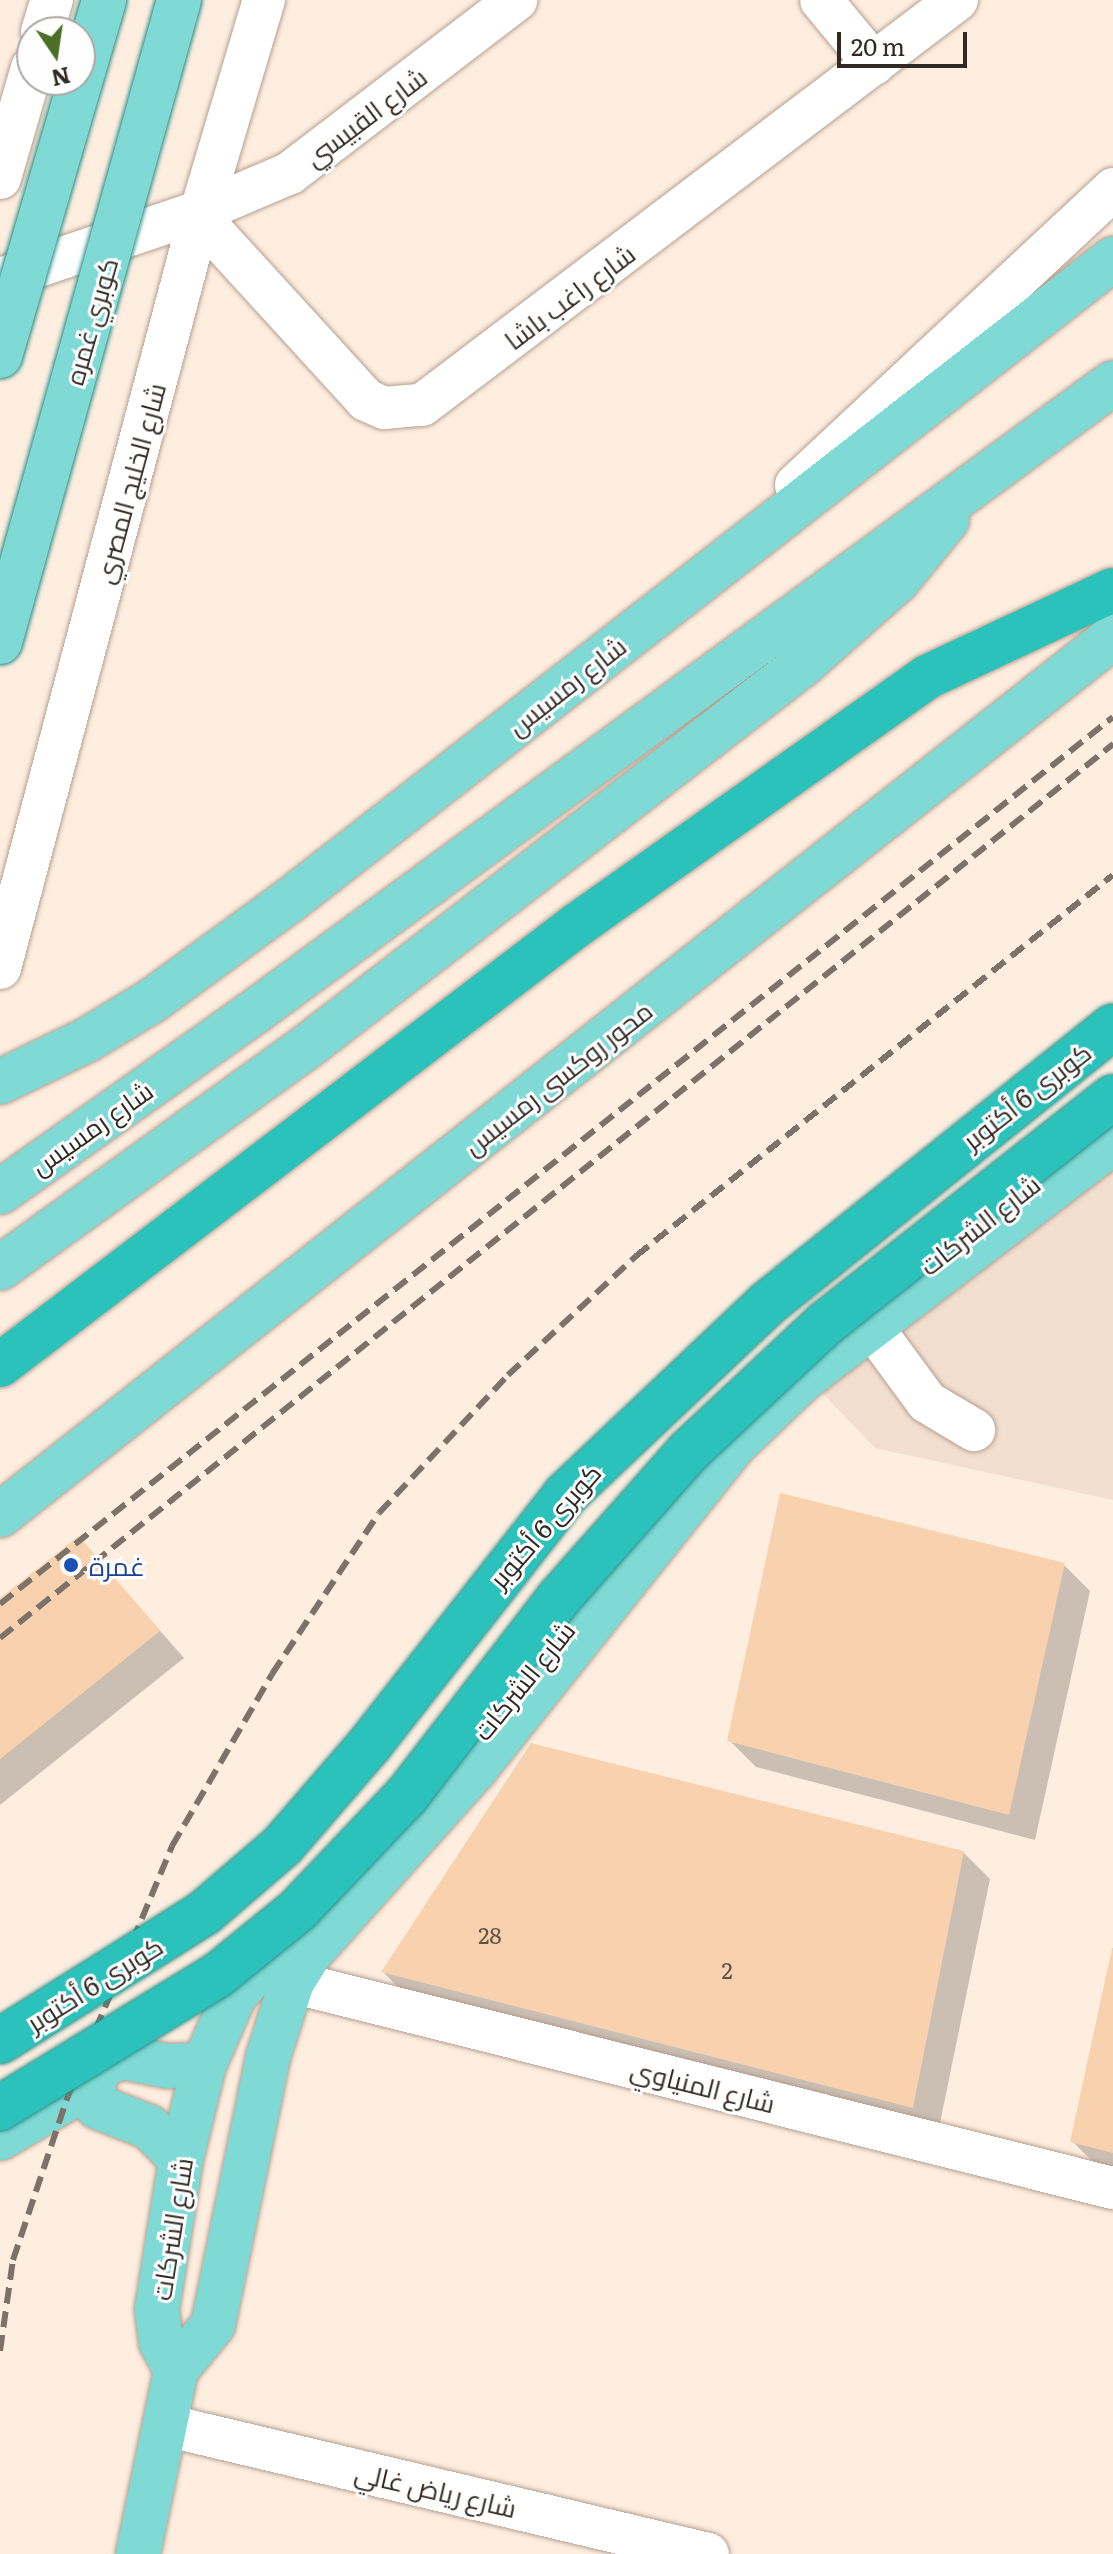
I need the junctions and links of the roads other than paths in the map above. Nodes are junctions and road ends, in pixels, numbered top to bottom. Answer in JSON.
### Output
{"nodes":[{"id":1,"x":104,"y":0,"type":"edge"},
{"id":2,"x":179,"y":0,"type":"edge"},
{"id":3,"x":264,"y":0,"type":"edge"},
{"id":4,"x":516,"y":0,"type":"edge"},
{"id":5,"x":821,"y":0,"type":"edge"},
{"id":6,"x":957,"y":0,"type":"edge"},
{"id":7,"x":874,"y":64,"type":"junction"},
{"id":8,"x":24,"y":96,"type":"edge"},
{"id":9,"x":0,"y":178,"type":"edge"},
{"id":10,"x":1113,"y":189,"type":"edge"},
{"id":11,"x":200,"y":214,"type":"junction"},
{"id":12,"x":1113,"y":259,"type":"edge"},
{"id":13,"x":0,"y":279,"type":"edge"},
{"id":14,"x":0,"y":356,"type":"edge"},
{"id":15,"x":1113,"y":383,"type":"edge"},
{"id":16,"x":974,"y":481,"type":"junction"},
{"id":17,"x":1113,"y":590,"type":"edge"},
{"id":18,"x":657,"y":614,"type":"junction"},
{"id":19,"x":1113,"y":637,"type":"edge"},
{"id":20,"x":0,"y":642,"type":"edge"},
{"id":21,"x":0,"y":968,"type":"edge"},
{"id":22,"x":1113,"y":1027,"type":"edge"},
{"id":23,"x":0,"y":1082,"type":"edge"},
{"id":24,"x":1113,"y":1097,"type":"edge"},
{"id":25,"x":1113,"y":1121,"type":"edge"},
{"id":26,"x":1113,"y":1142,"type":"edge"},
{"id":27,"x":1113,"y":1169,"type":"edge"},
{"id":28,"x":0,"y":1192,"type":"edge"},
{"id":29,"x":0,"y":1268,"type":"edge"},
{"id":30,"x":877,"y":1334,"type":"junction"},
{"id":31,"x":0,"y":1365,"type":"edge"},
{"id":32,"x":974,"y":1430,"type":"dead end"},
{"id":33,"x":0,"y":1515,"type":"edge"},
{"id":34,"x":407,"y":1834,"type":"junction"},
{"id":35,"x":292,"y":1982,"type":"junction"},
{"id":36,"x":0,"y":2041,"type":"edge"},
{"id":37,"x":204,"y":2065,"type":"junction"},
{"id":38,"x":92,"y":2084,"type":"junction"},
{"id":39,"x":0,"y":2108,"type":"edge"},
{"id":40,"x":0,"y":2138,"type":"edge"},
{"id":41,"x":181,"y":2159,"type":"junction"},
{"id":42,"x":1113,"y":2188,"type":"edge"},
{"id":43,"x":176,"y":2370,"type":"junction"},
{"id":44,"x":165,"y":2425,"type":"junction"},
{"id":45,"x":138,"y":2554,"type":"edge"},
{"id":46,"x":708,"y":2554,"type":"edge"}],
"edges":[{"from":1,"to":14,"type":"main road","bridge":true},
{"from":2,"to":20,"type":"main road","name":"كوبري غمره","bridge":true},
{"from":3,"to":11,"type":"street","name":"شارع الخليج المصري"},
{"from":4,"to":11,"type":"street","name":"شارع القبيسي"},
{"from":5,"to":7,"type":"street"},
{"from":6,"to":7,"type":"street","name":"شارع راغب باشا"},
{"from":7,"to":11,"type":"street","name":"شارع راغب باشا"},
{"from":8,"to":9,"type":"street"},
{"from":10,"to":18,"type":"street"},
{"from":11,"to":13,"type":"street","name":"شارع القبيسي"},
{"from":11,"to":21,"type":"street","name":"شارع الخليج المصري"},
{"from":12,"to":18,"type":"main road","name":"شارع رمسيس"},
{"from":15,"to":16,"type":"main road","name":"شارع رمسيس"},
{"from":16,"to":28,"type":"main road","name":"شارع رمسيس"},
{"from":16,"to":29,"type":"main road"},
{"from":17,"to":31,"type":"highway"},
{"from":18,"to":23,"type":"main road","name":"شارع رمسيس"},
{"from":19,"to":33,"type":"main road","name":"محور روكسى رمسيس"},
{"from":22,"to":36,"type":"highway","name":"كوبرى 6 أكتوبر","bridge":true},
{"from":24,"to":39,"type":"highway","bridge":true},
{"from":25,"to":34,"type":"main road","name":"شارع الشركات"},
{"from":26,"to":30,"type":"main road","name":"شارع الشركات"},
{"from":27,"to":30,"type":"street"},
{"from":30,"to":32,"type":"street"},
{"from":30,"to":34,"type":"main road","name":"شارع الشركات"},
{"from":34,"to":35,"type":"main road","name":"شارع الشركات"},
{"from":34,"to":37,"type":"main road","name":"شارع الشركات"},
{"from":35,"to":42,"type":"street","name":"شارع المنياوي"},
{"from":35,"to":43,"type":"main road","name":"شارع الشركات"},
{"from":37,"to":38,"type":"main road"},
{"from":37,"to":41,"type":"main road","name":"شارع الشركات"},
{"from":38,"to":40,"type":"main road"},
{"from":38,"to":41,"type":"main road"},
{"from":41,"to":43,"type":"main road","name":"شارع الشركات"},
{"from":43,"to":44,"type":"main road"},
{"from":44,"to":45,"type":"main road"},
{"from":44,"to":46,"type":"street","name":"شارع رياض غالي"}]}
